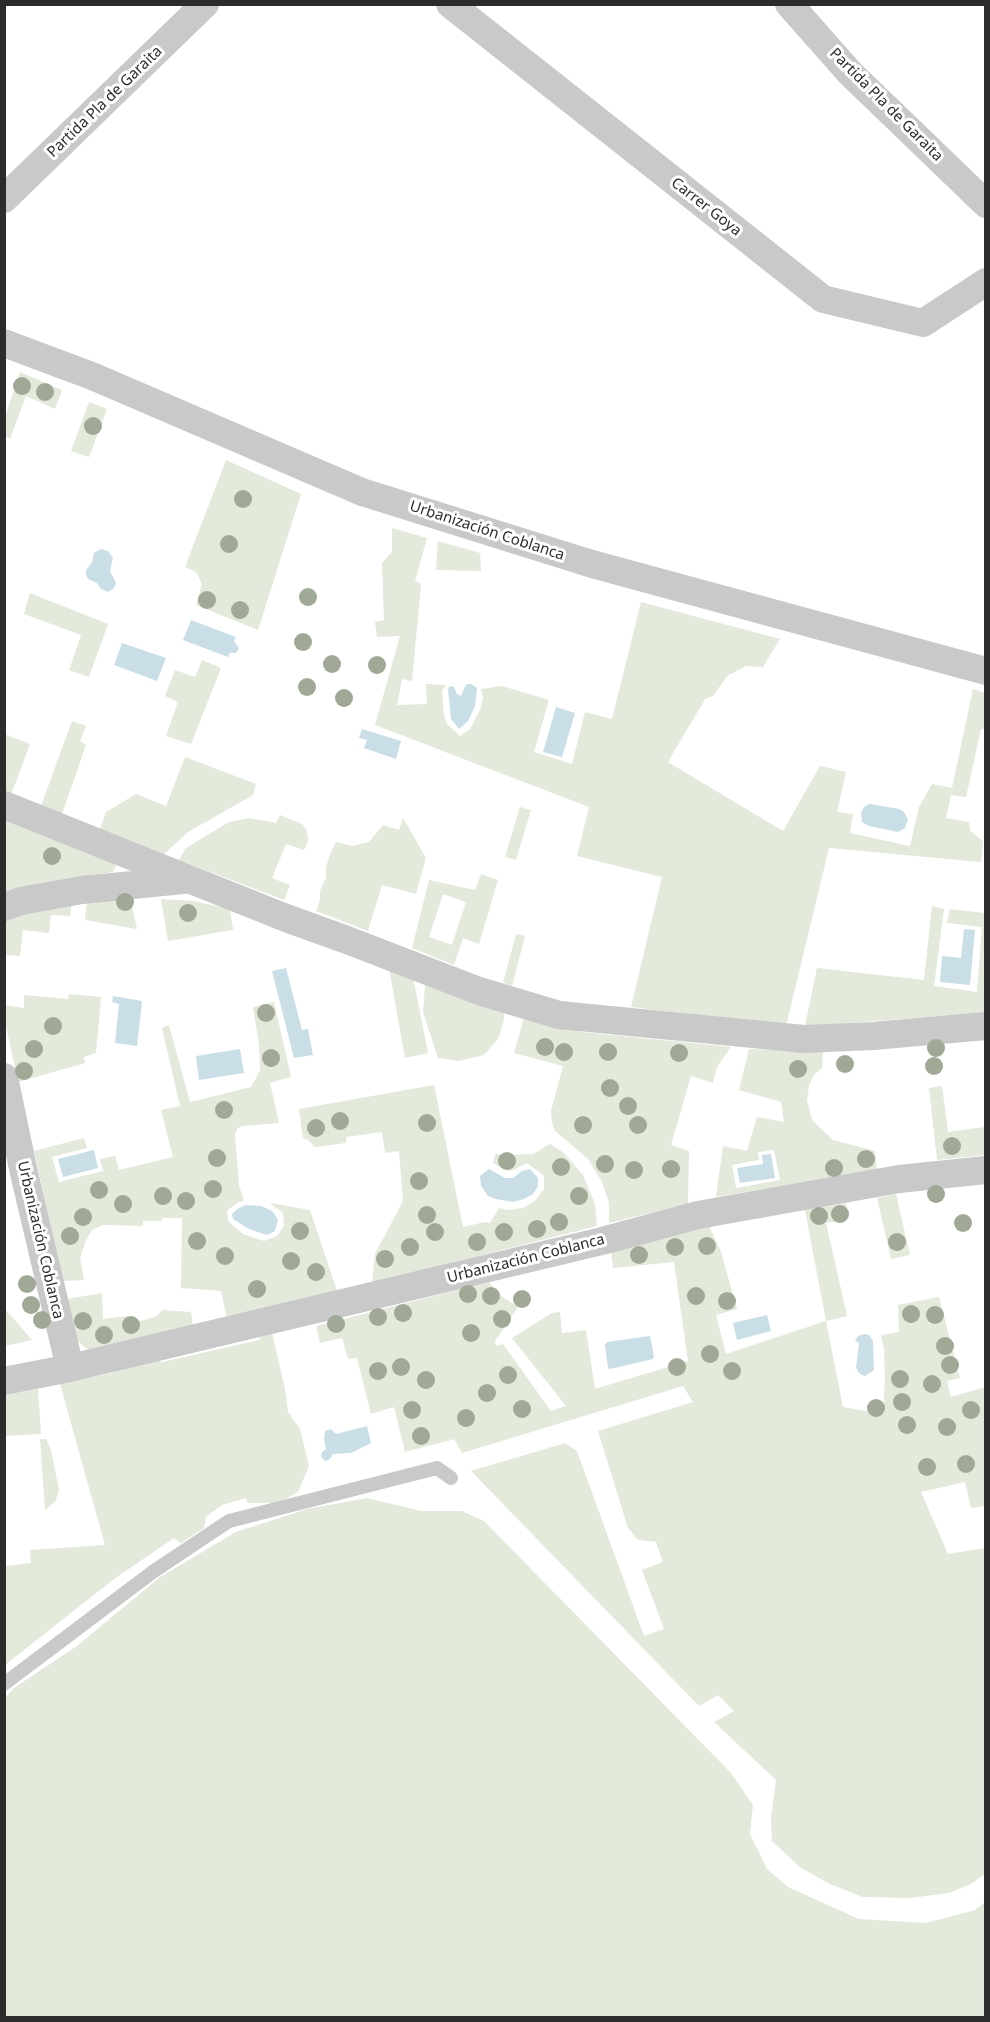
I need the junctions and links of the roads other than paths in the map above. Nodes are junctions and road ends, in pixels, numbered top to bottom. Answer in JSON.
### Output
{"nodes":[{"id":1,"x":205,"y":4,"type":"edge"},
{"id":2,"x":450,"y":4,"type":"edge"},
{"id":3,"x":789,"y":4,"type":"edge"},
{"id":4,"x":4,"y":199,"type":"edge"},
{"id":5,"x":986,"y":204,"type":"edge"},
{"id":6,"x":986,"y":282,"type":"edge"},
{"id":7,"x":4,"y":344,"type":"edge"},
{"id":8,"x":986,"y":671,"type":"edge"},
{"id":9,"x":4,"y":806,"type":"edge"},
{"id":10,"x":187,"y":879,"type":"junction"},
{"id":11,"x":4,"y":907,"type":"edge"},
{"id":12,"x":986,"y":1026,"type":"edge"},
{"id":13,"x":4,"y":1077,"type":"edge"},
{"id":14,"x":986,"y":1170,"type":"edge"},
{"id":15,"x":70,"y":1368,"type":"junction"},
{"id":16,"x":4,"y":1381,"type":"edge"},
{"id":17,"x":451,"y":1478,"type":"dead end"},
{"id":18,"x":4,"y":1684,"type":"edge"}],
"edges":[{"from":1,"to":4,"type":"street","name":"Partida Pla de Garaita"},
{"from":2,"to":6,"type":"street","name":"Carrer Goya"},
{"from":3,"to":5,"type":"street","name":"Partida Pla de Garaita"},
{"from":7,"to":8,"type":"street","name":"Urbanización Coblanca"},
{"from":9,"to":10,"type":"street"},
{"from":10,"to":11,"type":"street"},
{"from":10,"to":12,"type":"street"},
{"from":13,"to":15,"type":"street","name":"Urbanización Coblanca"},
{"from":14,"to":15,"type":"street","name":"Urbanización Coblanca"},
{"from":15,"to":16,"type":"street","name":"Urbanización Coblanca"},
{"from":17,"to":18,"type":"lane"}]}
